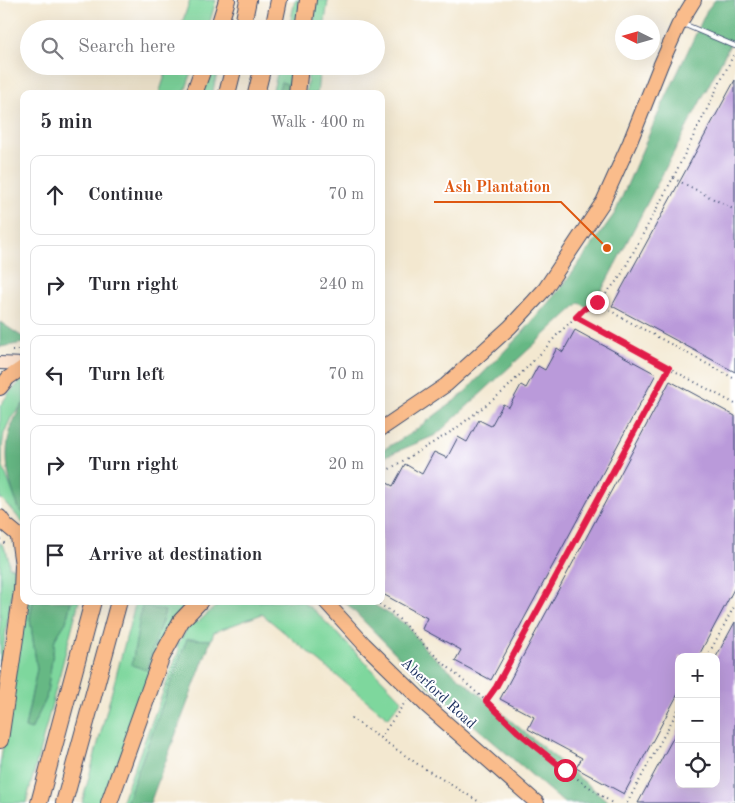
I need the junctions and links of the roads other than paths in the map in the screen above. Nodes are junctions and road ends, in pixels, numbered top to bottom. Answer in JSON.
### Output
{"nodes":[{"id":1,"x":227,"y":0,"type":"edge"},
{"id":2,"x":248,"y":0,"type":"edge"},
{"id":3,"x":279,"y":0,"type":"edge"},
{"id":4,"x":308,"y":0,"type":"edge"},
{"id":5,"x":694,"y":0,"type":"edge"},
{"id":6,"x":221,"y":20,"type":"edge"},
{"id":7,"x":244,"y":20,"type":"edge"},
{"id":8,"x":275,"y":20,"type":"edge"},
{"id":9,"x":305,"y":20,"type":"edge"},
{"id":10,"x":680,"y":22,"type":"junction"},
{"id":11,"x":735,"y":46,"type":"edge"},
{"id":12,"x":201,"y":75,"type":"edge"},
{"id":13,"x":232,"y":75,"type":"edge"},
{"id":14,"x":261,"y":75,"type":"edge"},
{"id":15,"x":299,"y":75,"type":"edge"},
{"id":16,"x":195,"y":90,"type":"edge"},
{"id":17,"x":228,"y":90,"type":"edge"},
{"id":18,"x":257,"y":90,"type":"edge"},
{"id":19,"x":297,"y":90,"type":"edge"},
{"id":20,"x":2,"y":357,"type":"edge"},
{"id":21,"x":20,"y":364,"type":"edge"},
{"id":22,"x":20,"y":369,"type":"edge"},
{"id":23,"x":0,"y":388,"type":"edge"},
{"id":24,"x":385,"y":426,"type":"edge"},
{"id":25,"x":0,"y":517,"type":"edge"},
{"id":26,"x":20,"y":537,"type":"edge"},
{"id":27,"x":20,"y":605,"type":"edge"},
{"id":28,"x":92,"y":605,"type":"edge"},
{"id":29,"x":118,"y":605,"type":"edge"},
{"id":30,"x":196,"y":605,"type":"edge"},
{"id":31,"x":329,"y":605,"type":"edge"},
{"id":32,"x":0,"y":740,"type":"edge"},
{"id":33,"x":39,"y":803,"type":"edge"},
{"id":34,"x":64,"y":803,"type":"edge"},
{"id":35,"x":108,"y":803,"type":"edge"},
{"id":36,"x":537,"y":803,"type":"edge"}],
"edges":[{"from":1,"to":6,"type":"highway"},
{"from":2,"to":7,"type":"highway"},
{"from":3,"to":8,"type":"highway"},
{"from":4,"to":9,"type":"highway"},
{"from":5,"to":10,"type":"main road"},
{"from":10,"to":11,"type":"lane"},
{"from":10,"to":24,"type":"main road"},
{"from":12,"to":16,"type":"highway"},
{"from":13,"to":17,"type":"highway"},
{"from":14,"to":18,"type":"highway"},
{"from":15,"to":19,"type":"highway"},
{"from":20,"to":21,"type":"main road"},
{"from":22,"to":23,"type":"main road"},
{"from":25,"to":26,"type":"main road"},
{"from":27,"to":32,"type":"highway"},
{"from":28,"to":33,"type":"highway"},
{"from":29,"to":34,"type":"highway"},
{"from":30,"to":35,"type":"highway"},
{"from":31,"to":36,"type":"main road","name":"Aberford Road"}]}
